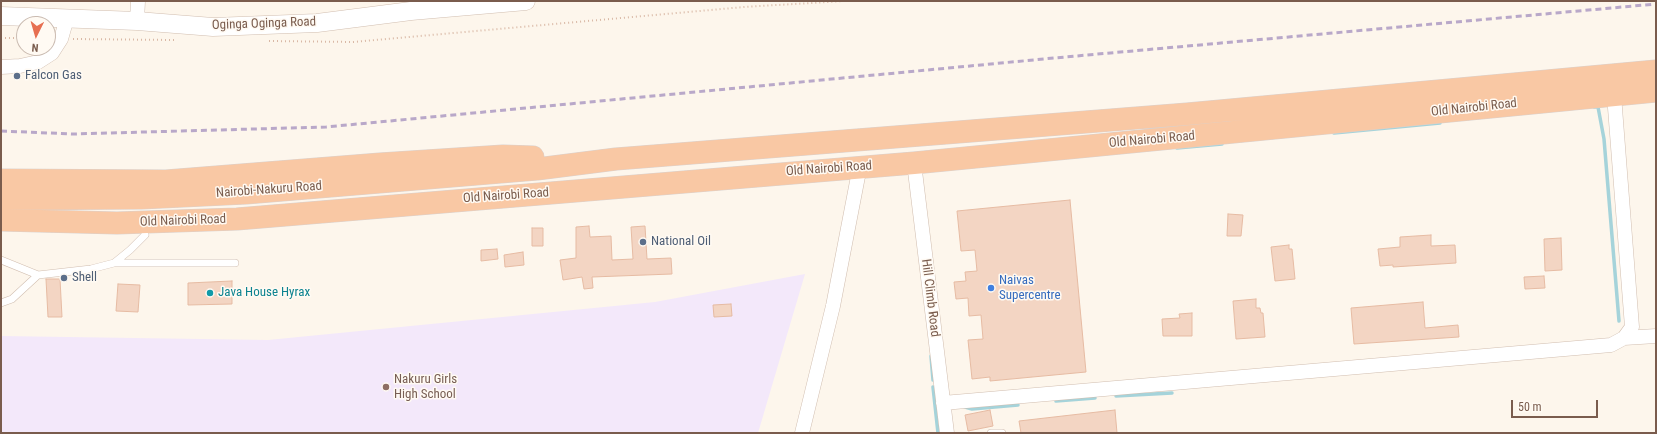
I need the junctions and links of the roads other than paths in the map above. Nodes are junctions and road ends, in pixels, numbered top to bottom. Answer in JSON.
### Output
{"nodes":[{"id":1,"x":138,"y":1,"type":"edge"},
{"id":2,"x":526,"y":1,"type":"edge"},
{"id":3,"x":411,"y":6,"type":"edge"},
{"id":4,"x":1,"y":16,"type":"edge"},
{"id":5,"x":67,"y":18,"type":"junction"},
{"id":6,"x":137,"y":21,"type":"junction"},
{"id":7,"x":1,"y":67,"type":"edge"},
{"id":8,"x":1656,"y":71,"type":"edge"},
{"id":9,"x":1656,"y":90,"type":"edge"},
{"id":10,"x":1614,"y":95,"type":"junction"},
{"id":11,"x":616,"y":159,"type":"junction"},
{"id":12,"x":914,"y":163,"type":"junction"},
{"id":13,"x":860,"y":166,"type":"junction"},
{"id":14,"x":537,"y":169,"type":"joint"},
{"id":15,"x":1,"y":180,"type":"edge"},
{"id":16,"x":618,"y":186,"type":"junction"},
{"id":17,"x":1,"y":199,"type":"edge"},
{"id":18,"x":1,"y":220,"type":"edge"},
{"id":19,"x":1,"y":235,"type":"edge"},
{"id":20,"x":145,"y":235,"type":"junction"},
{"id":21,"x":1,"y":260,"type":"edge"},
{"id":22,"x":114,"y":262,"type":"junction"},
{"id":23,"x":235,"y":264,"type":"dead end"},
{"id":24,"x":38,"y":276,"type":"junction"},
{"id":25,"x":1,"y":303,"type":"edge"},
{"id":26,"x":1656,"y":336,"type":"edge"},
{"id":27,"x":1624,"y":338,"type":"junction"},
{"id":28,"x":944,"y":403,"type":"junction"},
{"id":29,"x":802,"y":433,"type":"edge"},
{"id":30,"x":946,"y":433,"type":"edge"},
{"id":31,"x":991,"y":433,"type":"edge"},
{"id":32,"x":1002,"y":433,"type":"edge"}],
"edges":[{"from":1,"to":6,"type":"street"},
{"from":2,"to":3,"type":"street","name":"Oginga Oginga Road"},
{"from":3,"to":6,"type":"street","name":"Oginga Oginga Road"},
{"from":4,"to":5,"type":"street","name":"Oginga Oginga Road"},
{"from":5,"to":6,"type":"street","name":"Oginga Oginga Road"},
{"from":5,"to":7,"type":"street"},
{"from":8,"to":11,"type":"highway","name":"Old Nairobi Road"},
{"from":9,"to":10,"type":"highway","name":"Old Nairobi Road"},
{"from":10,"to":12,"type":"highway","name":"Old Nairobi Road"},
{"from":10,"to":27,"type":"street"},
{"from":11,"to":14,"type":"highway","name":"Old Nairobi Road"},
{"from":11,"to":15,"type":"highway"},
{"from":12,"to":13,"type":"highway","name":"Old Nairobi Road"},
{"from":12,"to":28,"type":"street","name":"Hill Climb Road"},
{"from":13,"to":16,"type":"highway","name":"Old Nairobi Road"},
{"from":13,"to":29,"type":"street"},
{"from":14,"to":17,"type":"highway","name":"Nairobi-Nakuru Road"},
{"from":16,"to":18,"type":"highway","name":"Old Nairobi Road"},
{"from":16,"to":20,"type":"highway"},
{"from":19,"to":20,"type":"highway"},
{"from":20,"to":22,"type":"lane"},
{"from":21,"to":24,"type":"lane"},
{"from":22,"to":23,"type":"lane"},
{"from":22,"to":24,"type":"lane"},
{"from":24,"to":25,"type":"lane"},
{"from":26,"to":27,"type":"street"},
{"from":27,"to":28,"type":"street"},
{"from":28,"to":30,"type":"street","name":"Hill Climb Road"},
{"from":31,"to":32,"type":"lane"}]}
